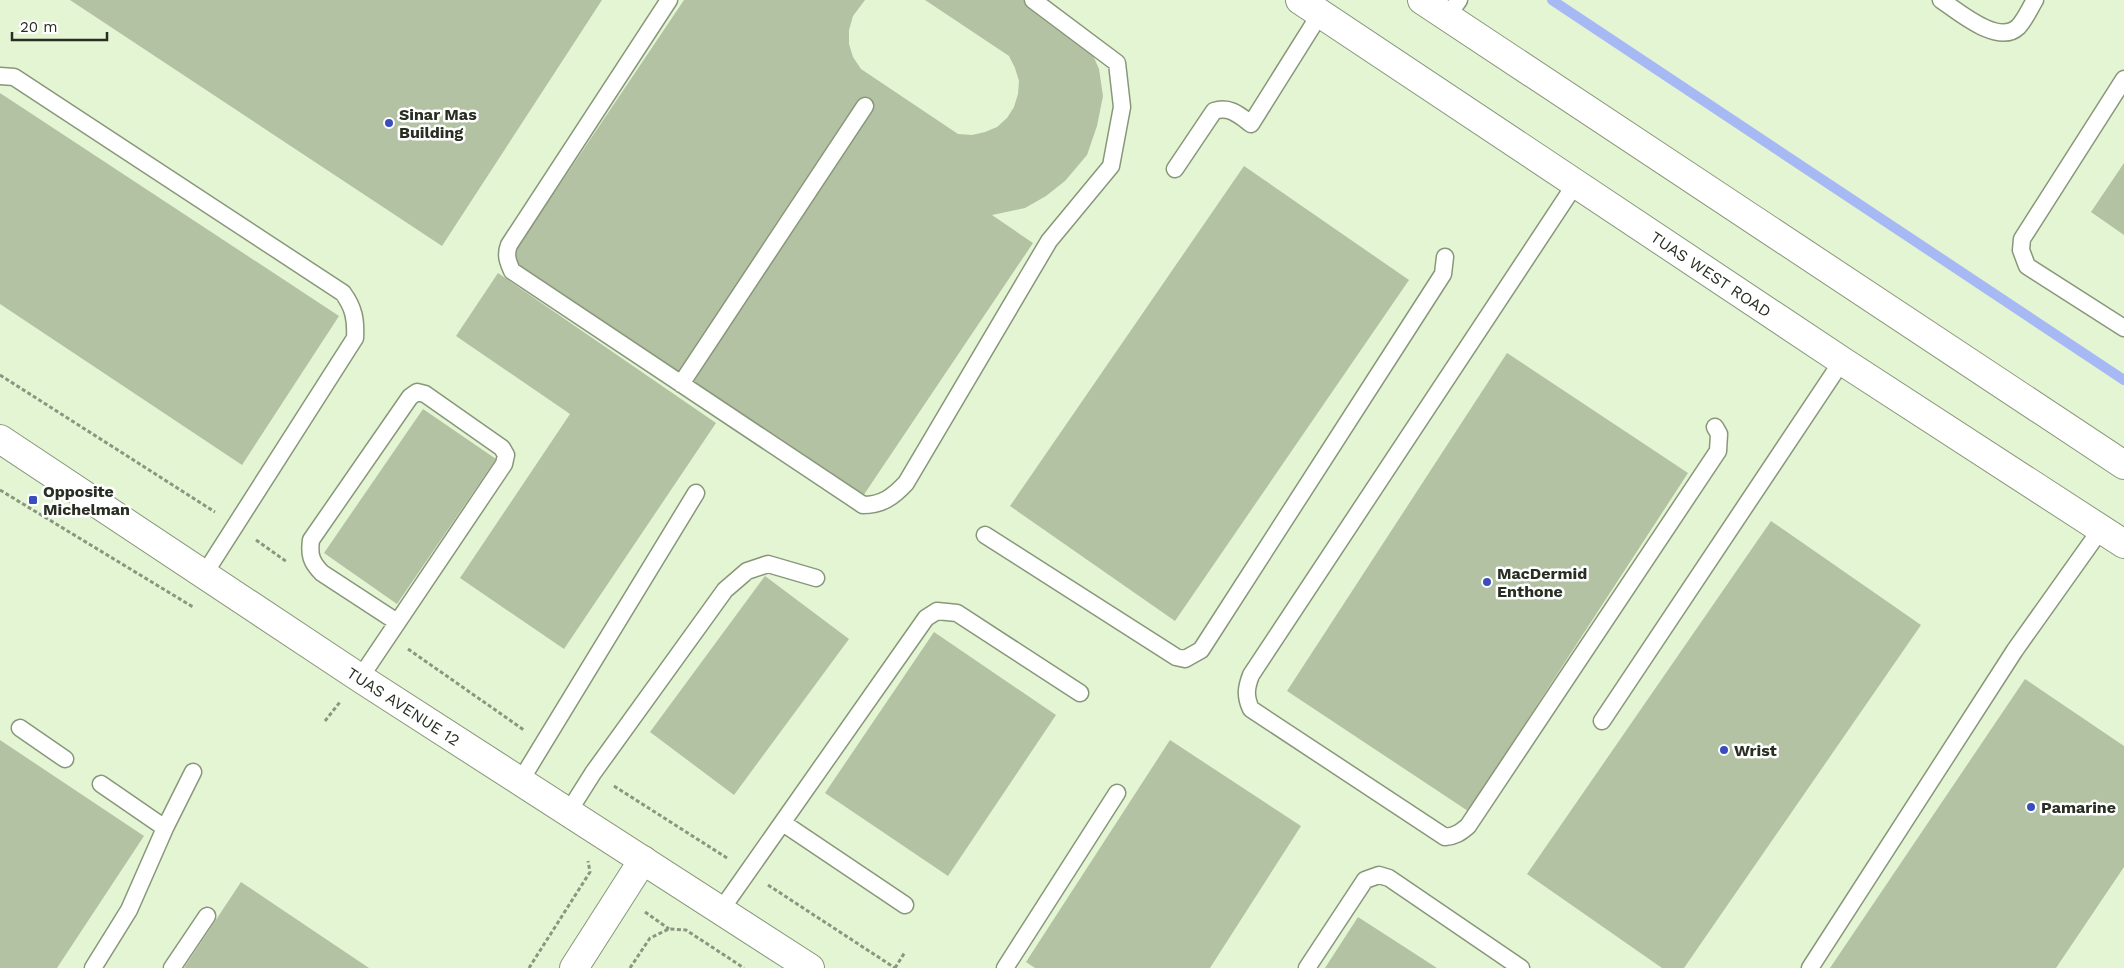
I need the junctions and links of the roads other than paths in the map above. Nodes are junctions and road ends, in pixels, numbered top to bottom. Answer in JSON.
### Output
{"nodes":[{"id":1,"x":669,"y":0,"type":"edge"},
{"id":2,"x":1033,"y":0,"type":"edge"},
{"id":3,"x":1422,"y":0,"type":"edge"},
{"id":4,"x":1941,"y":0,"type":"edge"},
{"id":5,"x":2035,"y":0,"type":"edge"},
{"id":6,"x":1310,"y":7,"type":"edge"},
{"id":7,"x":1453,"y":8,"type":"edge"},
{"id":8,"x":0,"y":76,"type":"edge"},
{"id":9,"x":2124,"y":79,"type":"edge"},
{"id":10,"x":865,"y":106,"type":"dead end"},
{"id":11,"x":1175,"y":169,"type":"dead end"},
{"id":12,"x":1576,"y":183,"type":"junction"},
{"id":13,"x":1445,"y":258,"type":"dead end"},
{"id":14,"x":2124,"y":328,"type":"edge"},
{"id":15,"x":1842,"y":361,"type":"junction"},
{"id":16,"x":681,"y":384,"type":"junction"},
{"id":17,"x":1715,"y":427,"type":"dead end"},
{"id":18,"x":0,"y":439,"type":"edge"},
{"id":19,"x":2124,"y":465,"type":"edge"},
{"id":20,"x":696,"y":493,"type":"dead end"},
{"id":21,"x":2101,"y":529,"type":"junction"},
{"id":22,"x":985,"y":534,"type":"dead end"},
{"id":23,"x":2124,"y":544,"type":"edge"},
{"id":24,"x":205,"y":573,"type":"junction"},
{"id":25,"x":816,"y":578,"type":"dead end"},
{"id":26,"x":397,"y":622,"type":"junction"},
{"id":27,"x":352,"y":688,"type":"junction"},
{"id":28,"x":1080,"y":693,"type":"dead end"},
{"id":29,"x":1602,"y":721,"type":"dead end"},
{"id":30,"x":20,"y":728,"type":"dead end"},
{"id":31,"x":65,"y":759,"type":"dead end"},
{"id":32,"x":193,"y":772,"type":"dead end"},
{"id":33,"x":522,"y":780,"type":"junction"},
{"id":34,"x":100,"y":784,"type":"dead end"},
{"id":35,"x":1117,"y":793,"type":"dead end"},
{"id":36,"x":568,"y":811,"type":"junction"},
{"id":37,"x":782,"y":823,"type":"junction"},
{"id":38,"x":165,"y":828,"type":"junction"},
{"id":39,"x":644,"y":860,"type":"junction"},
{"id":40,"x":905,"y":905,"type":"dead end"},
{"id":41,"x":721,"y":910,"type":"junction"},
{"id":42,"x":207,"y":916,"type":"dead end"},
{"id":43,"x":1007,"y":967,"type":"edge"},
{"id":44,"x":93,"y":968,"type":"edge"},
{"id":45,"x":172,"y":968,"type":"edge"},
{"id":46,"x":574,"y":968,"type":"edge"},
{"id":47,"x":810,"y":968,"type":"edge"},
{"id":48,"x":1307,"y":968,"type":"edge"},
{"id":49,"x":1521,"y":968,"type":"edge"},
{"id":50,"x":1810,"y":968,"type":"edge"}],
"edges":[{"from":1,"to":16,"type":"lane"},
{"from":2,"to":16,"type":"lane"},
{"from":3,"to":7,"type":"main road"},
{"from":4,"to":5,"type":"lane"},
{"from":6,"to":11,"type":"lane"},
{"from":6,"to":12,"type":"main road","name":"TUAS WEST ROAD"},
{"from":7,"to":19,"type":"main road"},
{"from":8,"to":24,"type":"lane"},
{"from":9,"to":14,"type":"lane"},
{"from":10,"to":16,"type":"lane"},
{"from":12,"to":15,"type":"main road","name":"TUAS WEST ROAD"},
{"from":12,"to":17,"type":"lane"},
{"from":13,"to":22,"type":"lane"},
{"from":15,"to":21,"type":"main road","name":"TUAS WEST ROAD"},
{"from":15,"to":29,"type":"lane"},
{"from":18,"to":24,"type":"main road","name":"TUAS AVENUE 12"},
{"from":20,"to":33,"type":"lane"},
{"from":21,"to":23,"type":"main road","name":"TUAS WEST ROAD"},
{"from":21,"to":50,"type":"lane"},
{"from":24,"to":27,"type":"main road","name":"TUAS AVENUE 12"},
{"from":25,"to":36,"type":"lane"},
{"from":26,"to":26,"type":"lane"},
{"from":26,"to":27,"type":"lane"},
{"from":27,"to":33,"type":"main road","name":"TUAS AVENUE 12"},
{"from":28,"to":37,"type":"lane"},
{"from":30,"to":31,"type":"lane"},
{"from":32,"to":38,"type":"lane"},
{"from":33,"to":36,"type":"main road","name":"TUAS AVENUE 12"},
{"from":34,"to":38,"type":"lane"},
{"from":35,"to":43,"type":"lane"},
{"from":36,"to":39,"type":"main road","name":"TUAS AVENUE 12"},
{"from":37,"to":40,"type":"lane"},
{"from":37,"to":41,"type":"lane"},
{"from":38,"to":44,"type":"lane"},
{"from":39,"to":41,"type":"main road","name":"TUAS AVENUE 12"},
{"from":39,"to":46,"type":"main road"},
{"from":41,"to":47,"type":"main road","name":"TUAS AVENUE 12"},
{"from":42,"to":45,"type":"lane"},
{"from":48,"to":49,"type":"lane"}]}
